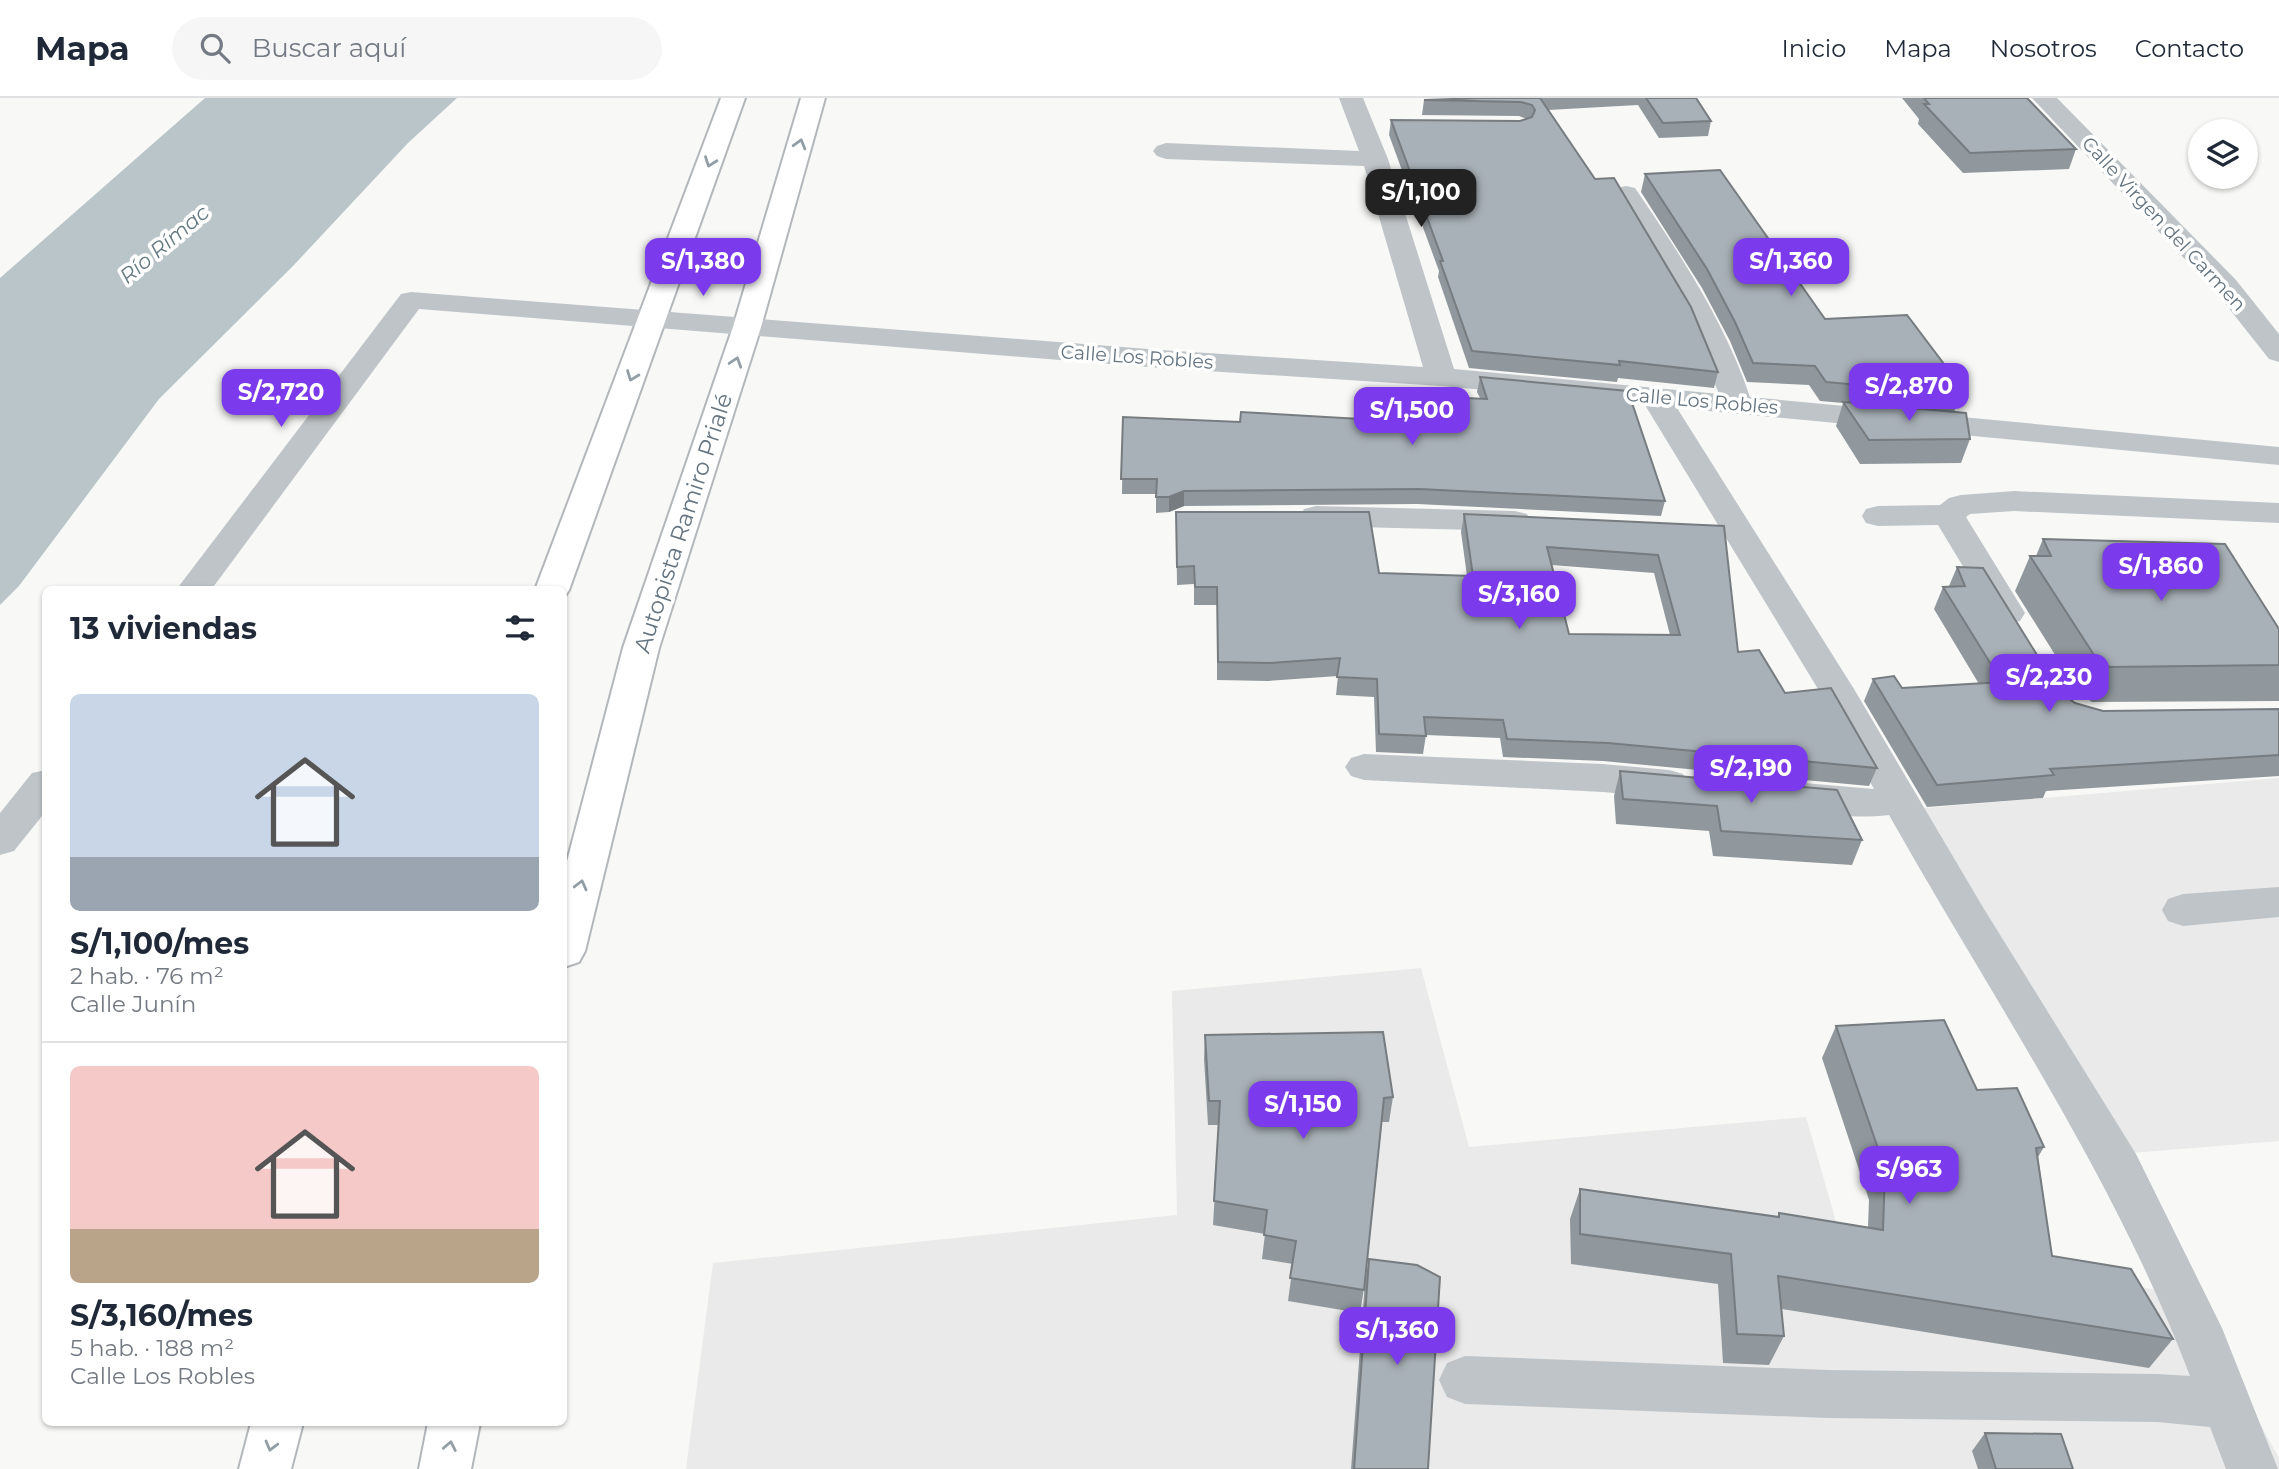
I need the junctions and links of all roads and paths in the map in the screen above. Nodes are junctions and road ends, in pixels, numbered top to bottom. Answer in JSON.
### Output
{"nodes":[{"id":1,"x":733,"y":98,"type":"edge"},
{"id":2,"x":813,"y":98,"type":"edge"},
{"id":3,"x":1351,"y":98,"type":"edge"},
{"id":4,"x":2044,"y":98,"type":"edge"},
{"id":5,"x":1166,"y":151,"type":"dead end"},
{"id":6,"x":1375,"y":159,"type":"junction"},
{"id":7,"x":1626,"y":194,"type":"edge"},
{"id":8,"x":654,"y":319,"type":"junction"},
{"id":9,"x":747,"y":327,"type":"junction"},
{"id":10,"x":2279,"y":353,"type":"edge"},
{"id":11,"x":1441,"y":377,"type":"junction"},
{"id":12,"x":1655,"y":397,"type":"junction"},
{"id":13,"x":1737,"y":404,"type":"junction"},
{"id":14,"x":2279,"y":456,"type":"edge"},
{"id":15,"x":2279,"y":513,"type":"edge"},
{"id":16,"x":1948,"y":515,"type":"junction"},
{"id":17,"x":1878,"y":516,"type":"dead end"},
{"id":18,"x":1289,"y":517,"type":"edge"},
{"id":19,"x":1549,"y":522,"type":"edge"},
{"id":20,"x":1697,"y":532,"type":"edge"},
{"id":21,"x":1737,"y":532,"type":"junction"},
{"id":22,"x":196,"y":586,"type":"edge"},
{"id":23,"x":554,"y":586,"type":"edge"},
{"id":24,"x":2028,"y":645,"type":"edge"},
{"id":25,"x":1364,"y":767,"type":"dead end"},
{"id":26,"x":1697,"y":787,"type":"edge"},
{"id":27,"x":42,"y":788,"type":"edge"},
{"id":28,"x":1751,"y":792,"type":"edge"},
{"id":29,"x":1901,"y":800,"type":"junction"},
{"id":30,"x":0,"y":841,"type":"edge"},
{"id":31,"x":2279,"y":902,"type":"edge"},
{"id":32,"x":2183,"y":910,"type":"dead end"},
{"id":33,"x":567,"y":939,"type":"edge"},
{"id":34,"x":1465,"y":1380,"type":"dead end"},
{"id":35,"x":2227,"y":1404,"type":"junction"},
{"id":36,"x":277,"y":1426,"type":"edge"},
{"id":37,"x":453,"y":1426,"type":"edge"},
{"id":38,"x":265,"y":1469,"type":"edge"},
{"id":39,"x":445,"y":1469,"type":"edge"},
{"id":40,"x":2252,"y":1469,"type":"edge"}],
"edges":[{"from":1,"to":8,"type":"highway","one_way":true},
{"from":9,"to":2,"type":"highway","name":"Autopista Ramiro Prialé","one_way":true},
{"from":3,"to":6,"type":"street"},
{"from":4,"to":10,"type":"street","name":"Calle Virgen del Carmen"},
{"from":5,"to":6,"type":"street"},
{"from":6,"to":11,"type":"street"},
{"from":7,"to":13,"type":"street"},
{"from":8,"to":9,"type":"street","name":"Calle Los Robles"},
{"from":8,"to":22,"type":"street","name":"Calle Los Robles"},
{"from":8,"to":23,"type":"highway","one_way":true},
{"from":9,"to":11,"type":"street","name":"Calle Los Robles"},
{"from":33,"to":9,"type":"highway","name":"Autopista Ramiro Prialé","one_way":true},
{"from":11,"to":12,"type":"street","name":"Calle Los Robles"},
{"from":12,"to":13,"type":"street","name":"Calle Los Robles"},
{"from":12,"to":21,"type":"street"},
{"from":13,"to":14,"type":"street","name":"Calle Los Robles"},
{"from":15,"to":16,"type":"street"},
{"from":16,"to":17,"type":"street"},
{"from":16,"to":24,"type":"street"},
{"from":18,"to":19,"type":"street"},
{"from":20,"to":21,"type":"street"},
{"from":21,"to":29,"type":"street"},
{"from":25,"to":26,"type":"street"},
{"from":27,"to":30,"type":"street"},
{"from":28,"to":29,"type":"street"},
{"from":29,"to":35,"type":"street"},
{"from":31,"to":32,"type":"street"},
{"from":34,"to":35,"type":"street"},
{"from":35,"to":40,"type":"street"},
{"from":36,"to":38,"type":"highway","one_way":true},
{"from":39,"to":37,"type":"highway","one_way":true}]}
